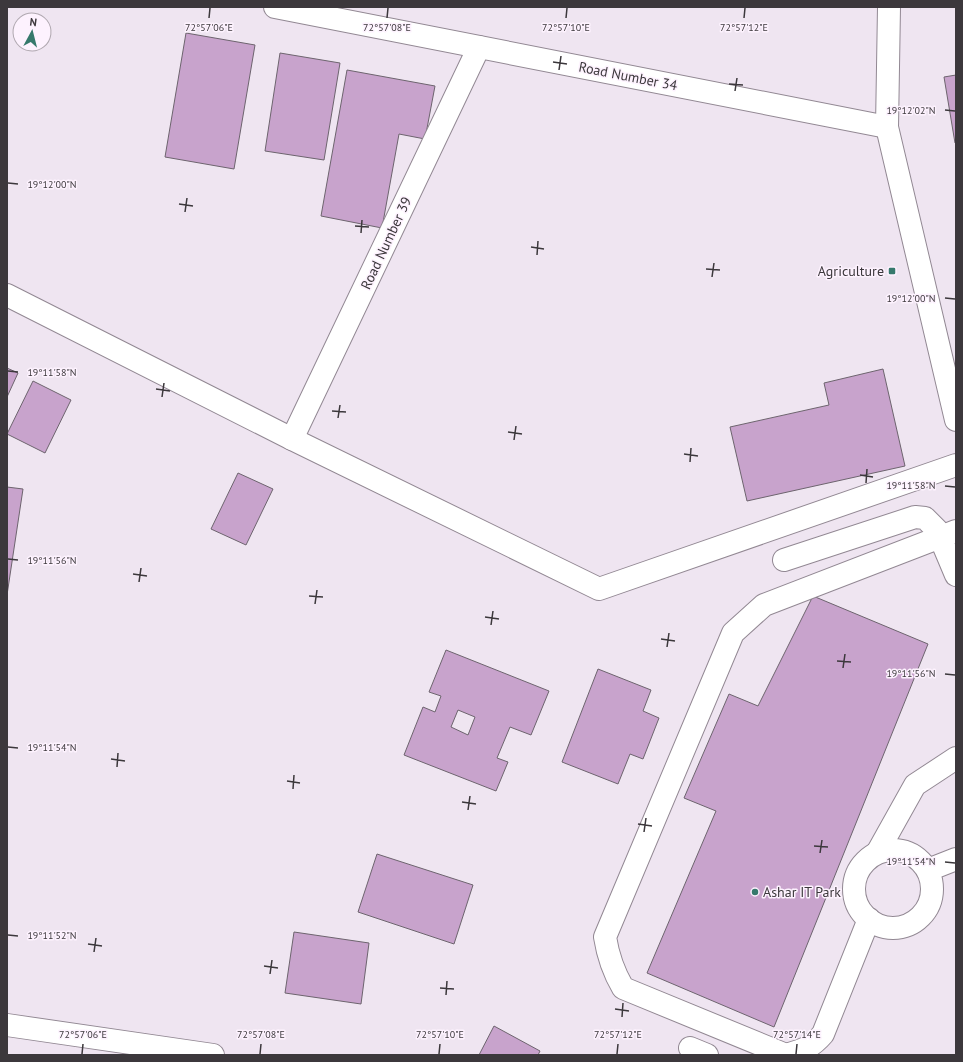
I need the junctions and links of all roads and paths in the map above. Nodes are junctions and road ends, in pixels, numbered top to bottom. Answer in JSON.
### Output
{"nodes":[{"id":1,"x":275,"y":7,"type":"edge"},
{"id":2,"x":889,"y":7,"type":"edge"},
{"id":3,"x":479,"y":47,"type":"junction"},
{"id":4,"x":887,"y":127,"type":"junction"},
{"id":5,"x":7,"y":295,"type":"edge"},
{"id":6,"x":956,"y":420,"type":"edge"},
{"id":7,"x":292,"y":440,"type":"junction"},
{"id":8,"x":956,"y":465,"type":"edge"},
{"id":9,"x":948,"y":534,"type":"edge"},
{"id":10,"x":784,"y":560,"type":"dead end"},
{"id":11,"x":956,"y":575,"type":"edge"},
{"id":12,"x":956,"y":758,"type":"edge"},
{"id":13,"x":877,"y":853,"type":"junction"},
{"id":14,"x":956,"y":859,"type":"edge"},
{"id":15,"x":928,"y":870,"type":"junction"},
{"id":16,"x":869,"y":919,"type":"junction"},
{"id":17,"x":7,"y":1025,"type":"edge"},
{"id":18,"x":796,"y":1053,"type":"edge"},
{"id":19,"x":213,"y":1055,"type":"edge"}],
"edges":[{"from":1,"to":3,"type":"street","name":"Road Number 34"},
{"from":2,"to":4,"type":"street"},
{"from":3,"to":4,"type":"street","name":"Road Number 34"},
{"from":3,"to":7,"type":"street","name":"Road Number 39"},
{"from":4,"to":6,"type":"street"},
{"from":5,"to":7,"type":"street"},
{"from":7,"to":8,"type":"street"},
{"from":9,"to":10,"type":"street"},
{"from":9,"to":11,"type":"street"},
{"from":9,"to":18,"type":"street"},
{"from":12,"to":13,"type":"street"},
{"from":13,"to":15,"type":"street"},
{"from":13,"to":16,"type":"street"},
{"from":14,"to":15,"type":"street"},
{"from":15,"to":16,"type":"street"},
{"from":16,"to":18,"type":"street"},
{"from":17,"to":19,"type":"street"}]}
